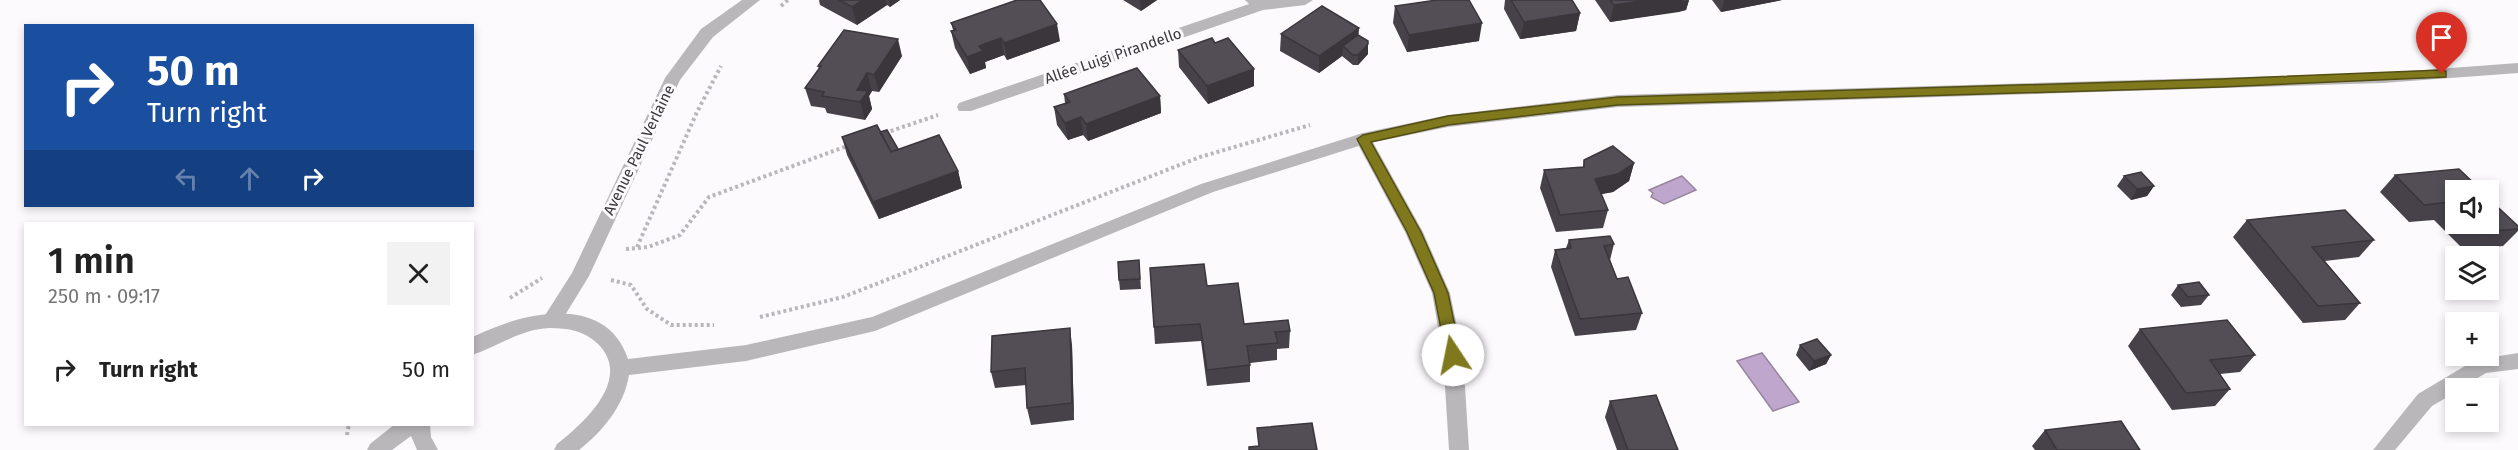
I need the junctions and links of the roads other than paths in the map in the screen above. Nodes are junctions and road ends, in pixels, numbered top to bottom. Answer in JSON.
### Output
{"nodes":[{"id":1,"x":752,"y":0,"type":"edge"},
{"id":2,"x":1305,"y":0,"type":"edge"},
{"id":3,"x":1257,"y":2,"type":"edge"},
{"id":4,"x":2518,"y":68,"type":"edge"},
{"id":5,"x":964,"y":107,"type":"road end"},
{"id":6,"x":1363,"y":139,"type":"junction"},
{"id":7,"x":552,"y":320,"type":"junction"},
{"id":8,"x":474,"y":345,"type":"edge"},
{"id":9,"x":2518,"y":361,"type":"edge"},
{"id":10,"x":620,"y":368,"type":"junction"},
{"id":11,"x":408,"y":426,"type":"edge"},
{"id":12,"x":420,"y":426,"type":"edge"},
{"id":13,"x":378,"y":450,"type":"edge"},
{"id":14,"x":429,"y":450,"type":"edge"},
{"id":15,"x":564,"y":450,"type":"edge"},
{"id":16,"x":1459,"y":450,"type":"edge"},
{"id":17,"x":2383,"y":450,"type":"edge"}],
"edges":[{"from":1,"to":7,"type":"street","name":"Avenue Paul Verlaine"},
{"from":2,"to":3,"type":"street","name":"Allée Luigi Pirandello"},
{"from":3,"to":5,"type":"street","name":"Allée Luigi Pirandello"},
{"from":4,"to":6,"type":"street"},
{"from":6,"to":10,"type":"street"},
{"from":6,"to":16,"type":"street"},
{"from":7,"to":8,"type":"street"},
{"from":7,"to":10,"type":"street"},
{"from":9,"to":17,"type":"street"},
{"from":10,"to":15,"type":"street"},
{"from":11,"to":13,"type":"street"},
{"from":12,"to":14,"type":"street"}]}
